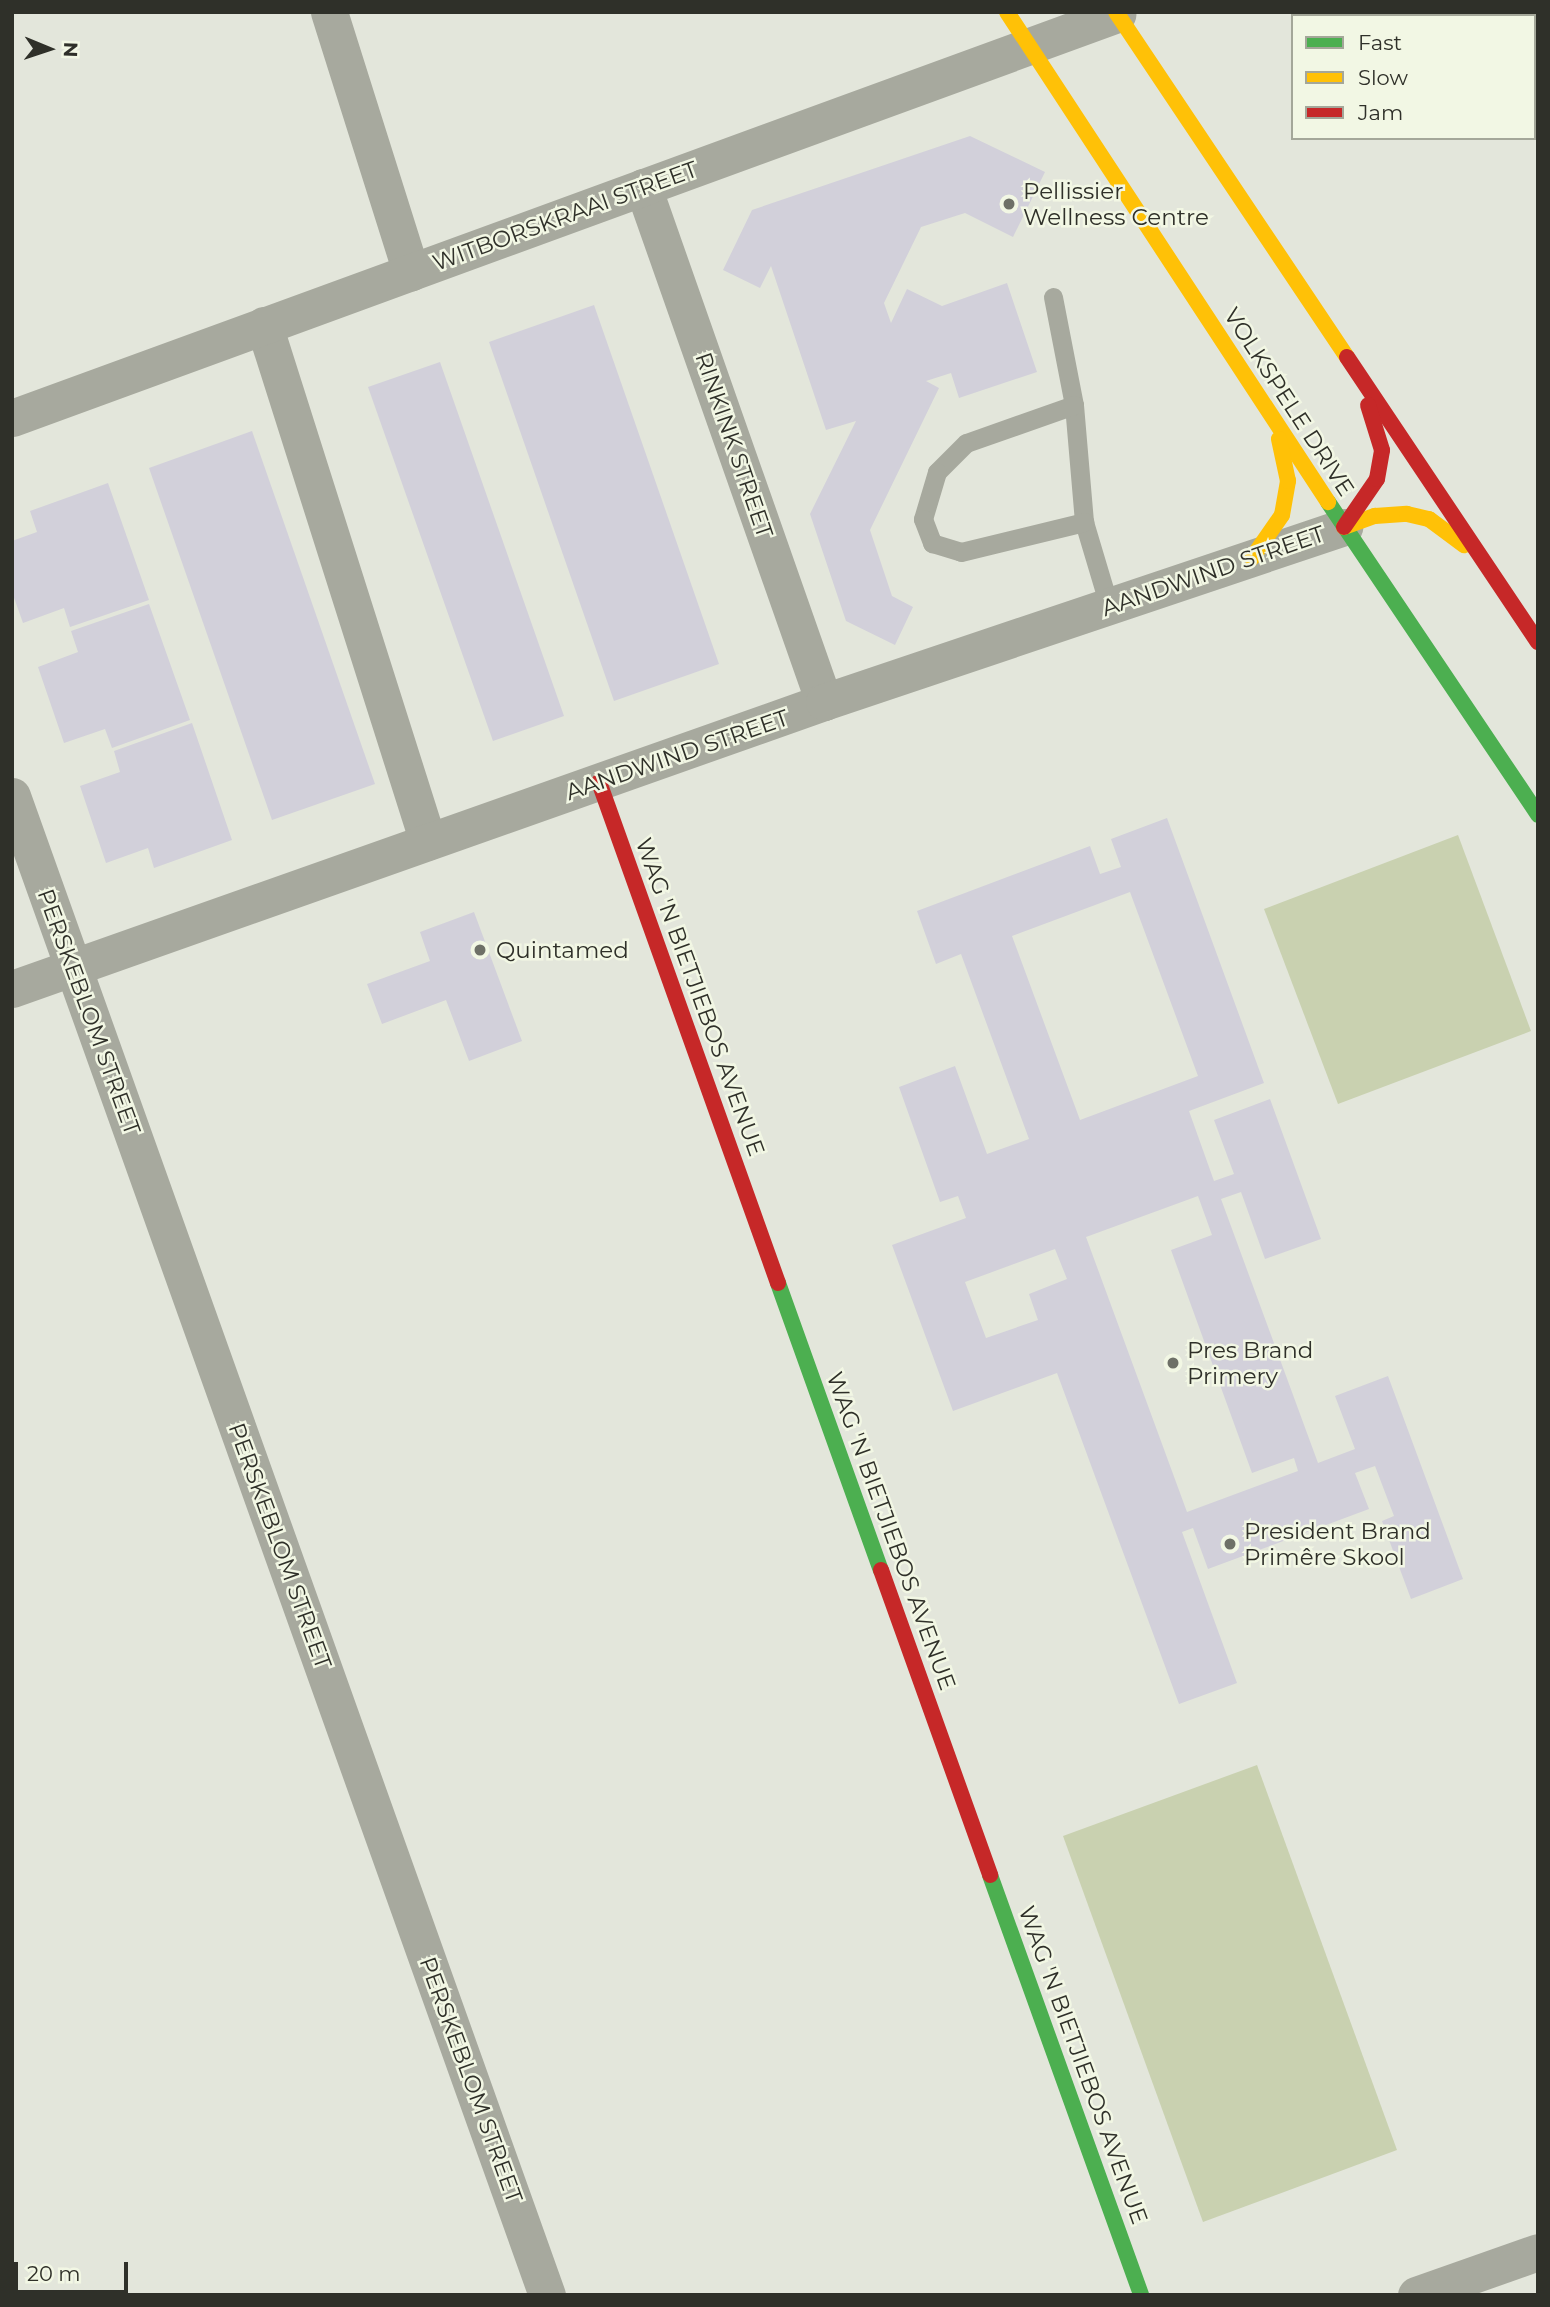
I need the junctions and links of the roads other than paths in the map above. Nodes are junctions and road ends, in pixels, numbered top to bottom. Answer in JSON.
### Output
{"nodes":[{"id":1,"x":329,"y":12,"type":"edge"},
{"id":2,"x":1007,"y":12,"type":"edge"},
{"id":3,"x":1117,"y":13,"type":"edge"},
{"id":4,"x":1030,"y":46,"type":"junction"},
{"id":5,"x":643,"y":187,"type":"junction"},
{"id":6,"x":411,"y":272,"type":"junction"},
{"id":7,"x":1053,"y":297,"type":"dead end"},
{"id":8,"x":264,"y":325,"type":"junction"},
{"id":9,"x":1357,"y":369,"type":"junction"},
{"id":10,"x":1074,"y":405,"type":"junction"},
{"id":11,"x":12,"y":418,"type":"edge"},
{"id":12,"x":1275,"y":423,"type":"junction"},
{"id":13,"x":1084,"y":523,"type":"junction"},
{"id":14,"x":1344,"y":527,"type":"junction"},
{"id":15,"x":1252,"y":558,"type":"junction"},
{"id":16,"x":1482,"y":558,"type":"junction"},
{"id":17,"x":1109,"y":606,"type":"junction"},
{"id":18,"x":1538,"y":642,"type":"edge"},
{"id":19,"x":824,"y":702,"type":"junction"},
{"id":20,"x":599,"y":782,"type":"junction"},
{"id":21,"x":12,"y":796,"type":"edge"},
{"id":22,"x":1538,"y":815,"type":"edge"},
{"id":23,"x":428,"y":842,"type":"junction"},
{"id":24,"x":74,"y":967,"type":"junction"},
{"id":25,"x":12,"y":989,"type":"edge"},
{"id":26,"x":1538,"y":2252,"type":"edge"},
{"id":27,"x":538,"y":2292,"type":"edge"},
{"id":28,"x":1141,"y":2295,"type":"edge"},
{"id":29,"x":1416,"y":2295,"type":"edge"}],
"edges":[{"from":1,"to":6,"type":"street"},
{"from":2,"to":4,"type":"street","name":"VOLKSPELE DRIVE"},
{"from":3,"to":4,"type":"street","name":"WITBORSKRAAI STREET"},
{"from":3,"to":9,"type":"street"},
{"from":4,"to":5,"type":"street","name":"WITBORSKRAAI STREET"},
{"from":4,"to":12,"type":"street","name":"VOLKSPELE DRIVE"},
{"from":5,"to":6,"type":"street","name":"WITBORSKRAAI STREET"},
{"from":5,"to":19,"type":"street","name":"RINKINK STREET"},
{"from":6,"to":8,"type":"street","name":"WITBORSKRAAI STREET"},
{"from":7,"to":10,"type":"lane"},
{"from":8,"to":11,"type":"street","name":"WITBORSKRAAI STREET"},
{"from":8,"to":23,"type":"street"},
{"from":9,"to":14,"type":"street"},
{"from":9,"to":16,"type":"street"},
{"from":10,"to":13,"type":"lane"},
{"from":10,"to":13,"type":"lane"},
{"from":12,"to":14,"type":"street","name":"VOLKSPELE DRIVE"},
{"from":12,"to":15,"type":"street"},
{"from":13,"to":17,"type":"lane"},
{"from":14,"to":15,"type":"street","name":"AANDWIND STREET"},
{"from":14,"to":16,"type":"street"},
{"from":14,"to":22,"type":"street","name":"VOLKSPELE DRIVE"},
{"from":15,"to":17,"type":"street","name":"AANDWIND STREET"},
{"from":16,"to":18,"type":"street"},
{"from":17,"to":19,"type":"street","name":"AANDWIND STREET"},
{"from":19,"to":20,"type":"street","name":"AANDWIND STREET"},
{"from":20,"to":23,"type":"street","name":"AANDWIND STREET"},
{"from":20,"to":28,"type":"street","name":"WAG 'N BIETJIEBOS AVENUE"},
{"from":21,"to":24,"type":"street","name":"PERSKEBLOM STREET"},
{"from":23,"to":24,"type":"street","name":"AANDWIND STREET"},
{"from":24,"to":25,"type":"street","name":"AANDWIND STREET"},
{"from":24,"to":27,"type":"street","name":"PERSKEBLOM STREET"},
{"from":26,"to":29,"type":"street"}]}
